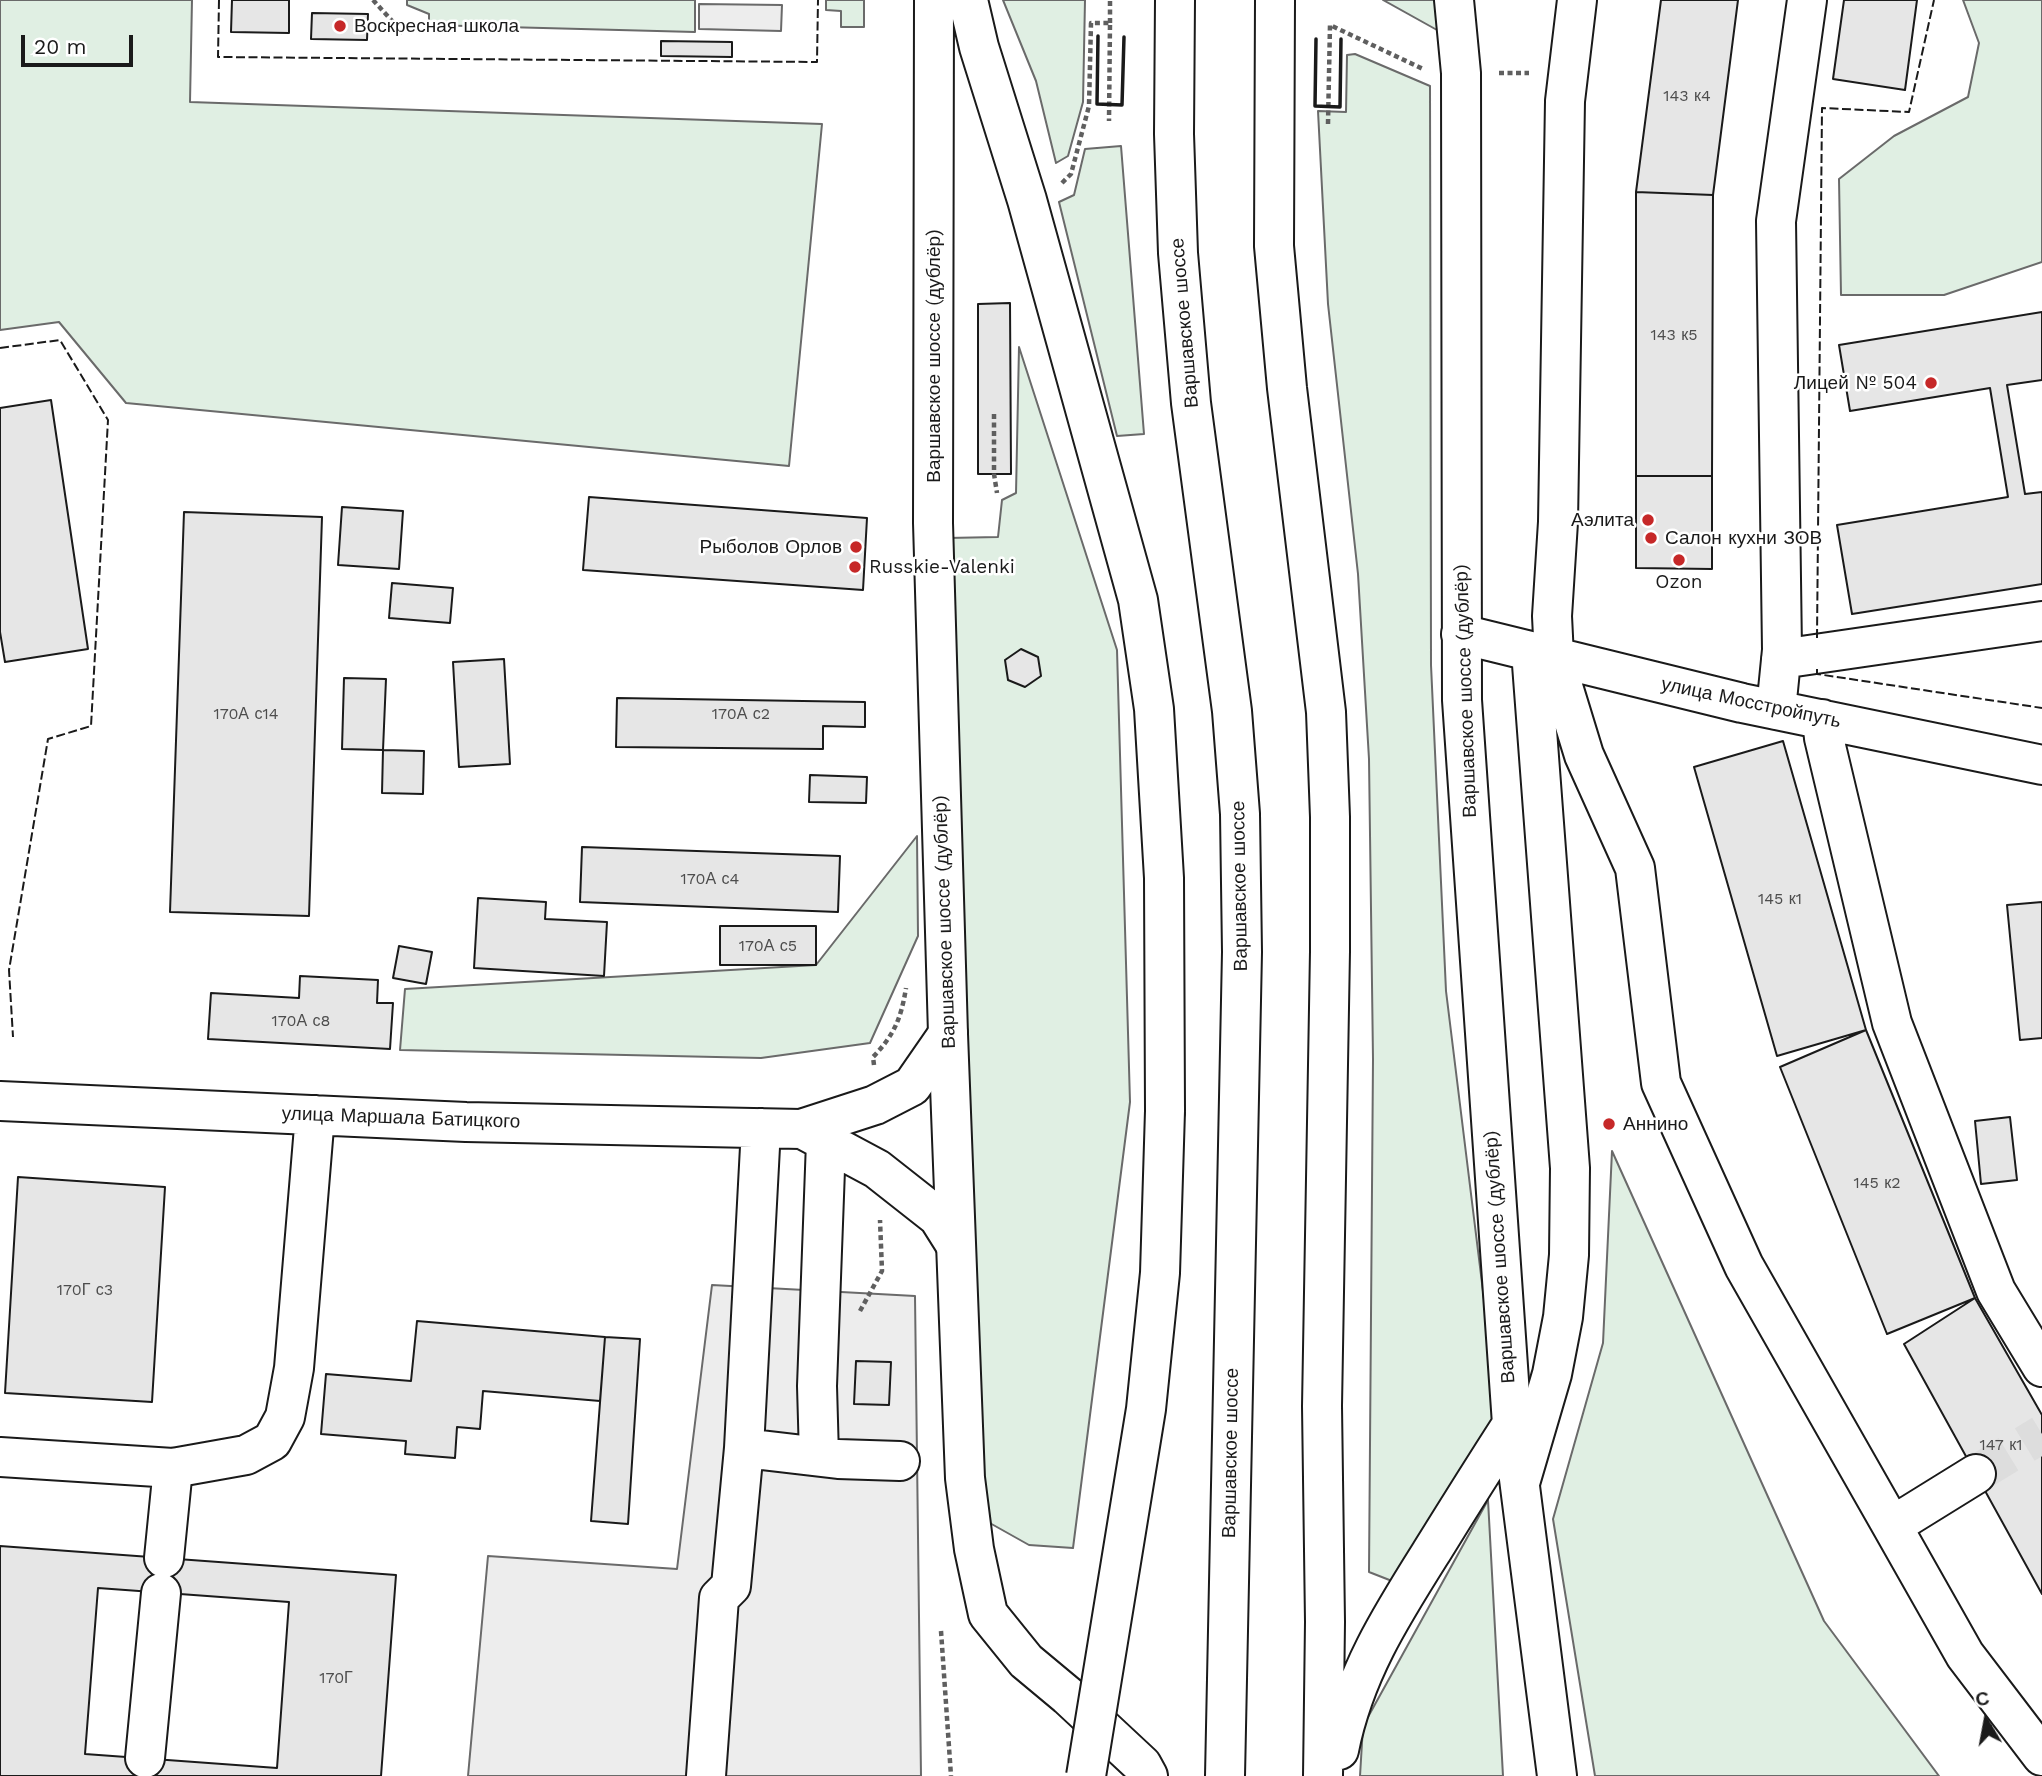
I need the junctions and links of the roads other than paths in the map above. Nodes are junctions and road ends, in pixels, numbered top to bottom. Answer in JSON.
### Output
{"nodes":[{"id":1,"x":934,"y":0,"type":"edge"},
{"id":2,"x":968,"y":0,"type":"edge"},
{"id":3,"x":1175,"y":0,"type":"edge"},
{"id":4,"x":1275,"y":0,"type":"edge"},
{"id":5,"x":1454,"y":0,"type":"edge"},
{"id":6,"x":1577,"y":0,"type":"edge"},
{"id":7,"x":1807,"y":0,"type":"edge"},
{"id":8,"x":2042,"y":621,"type":"edge"},
{"id":9,"x":1461,"y":634,"type":"junction"},
{"id":10,"x":1543,"y":654,"type":"junction"},
{"id":11,"x":1781,"y":659,"type":"junction"},
{"id":12,"x":1776,"y":710,"type":"junction"},
{"id":13,"x":1822,"y":719,"type":"junction"},
{"id":14,"x":2042,"y":765,"type":"edge"},
{"id":15,"x":948,"y":1034,"type":"junction"},
{"id":16,"x":0,"y":1101,"type":"edge"},
{"id":17,"x":315,"y":1115,"type":"junction"},
{"id":18,"x":761,"y":1128,"type":"junction"},
{"id":19,"x":814,"y":1135,"type":"junction"},
{"id":20,"x":955,"y":1244,"type":"junction"},
{"id":21,"x":2042,"y":1367,"type":"edge"},
{"id":22,"x":1512,"y":1424,"type":"junction"},
{"id":23,"x":744,"y":1448,"type":"junction"},
{"id":24,"x":819,"y":1456,"type":"junction"},
{"id":25,"x":0,"y":1457,"type":"edge"},
{"id":26,"x":900,"y":1461,"type":"dead end"},
{"id":27,"x":173,"y":1468,"type":"junction"},
{"id":28,"x":1976,"y":1474,"type":"tunnel mouth"},
{"id":29,"x":1520,"y":1483,"type":"junction"},
{"id":30,"x":1892,"y":1526,"type":"junction"},
{"id":31,"x":2042,"y":1756,"type":"edge"},
{"id":32,"x":145,"y":1758,"type":"dead end"},
{"id":33,"x":706,"y":1776,"type":"edge"},
{"id":34,"x":1086,"y":1776,"type":"edge"},
{"id":35,"x":1148,"y":1776,"type":"edge"},
{"id":36,"x":1225,"y":1776,"type":"edge"},
{"id":37,"x":1323,"y":1776,"type":"edge"},
{"id":38,"x":1334,"y":1776,"type":"edge"},
{"id":39,"x":1557,"y":1776,"type":"edge"}],
"edges":[{"from":1,"to":15,"type":"main road","name":"Варшавское шоссе (дублёр)"},
{"from":2,"to":34,"type":"main road","bridge":true},
{"from":3,"to":36,"type":"main road","name":"Варшавское шоссе"},
{"from":4,"to":37,"type":"main road"},
{"from":5,"to":9,"type":"main road","name":"Варшавское шоссе (дублёр)"},
{"from":6,"to":10,"type":"main road"},
{"from":7,"to":11,"type":"main road"},
{"from":8,"to":11,"type":"main road"},
{"from":9,"to":10,"type":"main road","name":"улица Мосстройпуть"},
{"from":9,"to":22,"type":"main road","name":"Варшавское шоссе (дублёр)"},
{"from":10,"to":12,"type":"main road","name":"улица Мосстройпуть"},
{"from":10,"to":29,"type":"main road"},
{"from":10,"to":30,"type":"main road"},
{"from":11,"to":12,"type":"main road"},
{"from":12,"to":13,"type":"main road","name":"улица Мосстройпуть"},
{"from":13,"to":14,"type":"main road","name":"улица Мосстройпуть"},
{"from":13,"to":21,"type":"main road"},
{"from":15,"to":19,"type":"main road","name":"улица Маршала Батицкого"},
{"from":15,"to":20,"type":"main road","name":"Варшавское шоссе (дублёр)"},
{"from":16,"to":17,"type":"main road","name":"улица Маршала Батицкого"},
{"from":17,"to":18,"type":"main road","name":"улица Маршала Батицкого"},
{"from":17,"to":27,"type":"main road"},
{"from":18,"to":19,"type":"main road","name":"улица Маршала Батицкого"},
{"from":18,"to":23,"type":"main road"},
{"from":19,"to":20,"type":"main road","name":"улица Маршала Батицкого"},
{"from":19,"to":24,"type":"main road"},
{"from":20,"to":35,"type":"main road","name":"Варшавское шоссе (дублёр)"},
{"from":22,"to":29,"type":"main road","name":"Варшавское шоссе (дублёр)"},
{"from":22,"to":38,"type":"main road"},
{"from":23,"to":24,"type":"main road"},
{"from":23,"to":33,"type":"main road"},
{"from":24,"to":26,"type":"main road"},
{"from":25,"to":27,"type":"main road"},
{"from":27,"to":32,"type":"main road"},
{"from":28,"to":30,"type":"main road"},
{"from":29,"to":39,"type":"main road","name":"Варшавское шоссе (дублёр)"},
{"from":30,"to":31,"type":"main road"}]}
